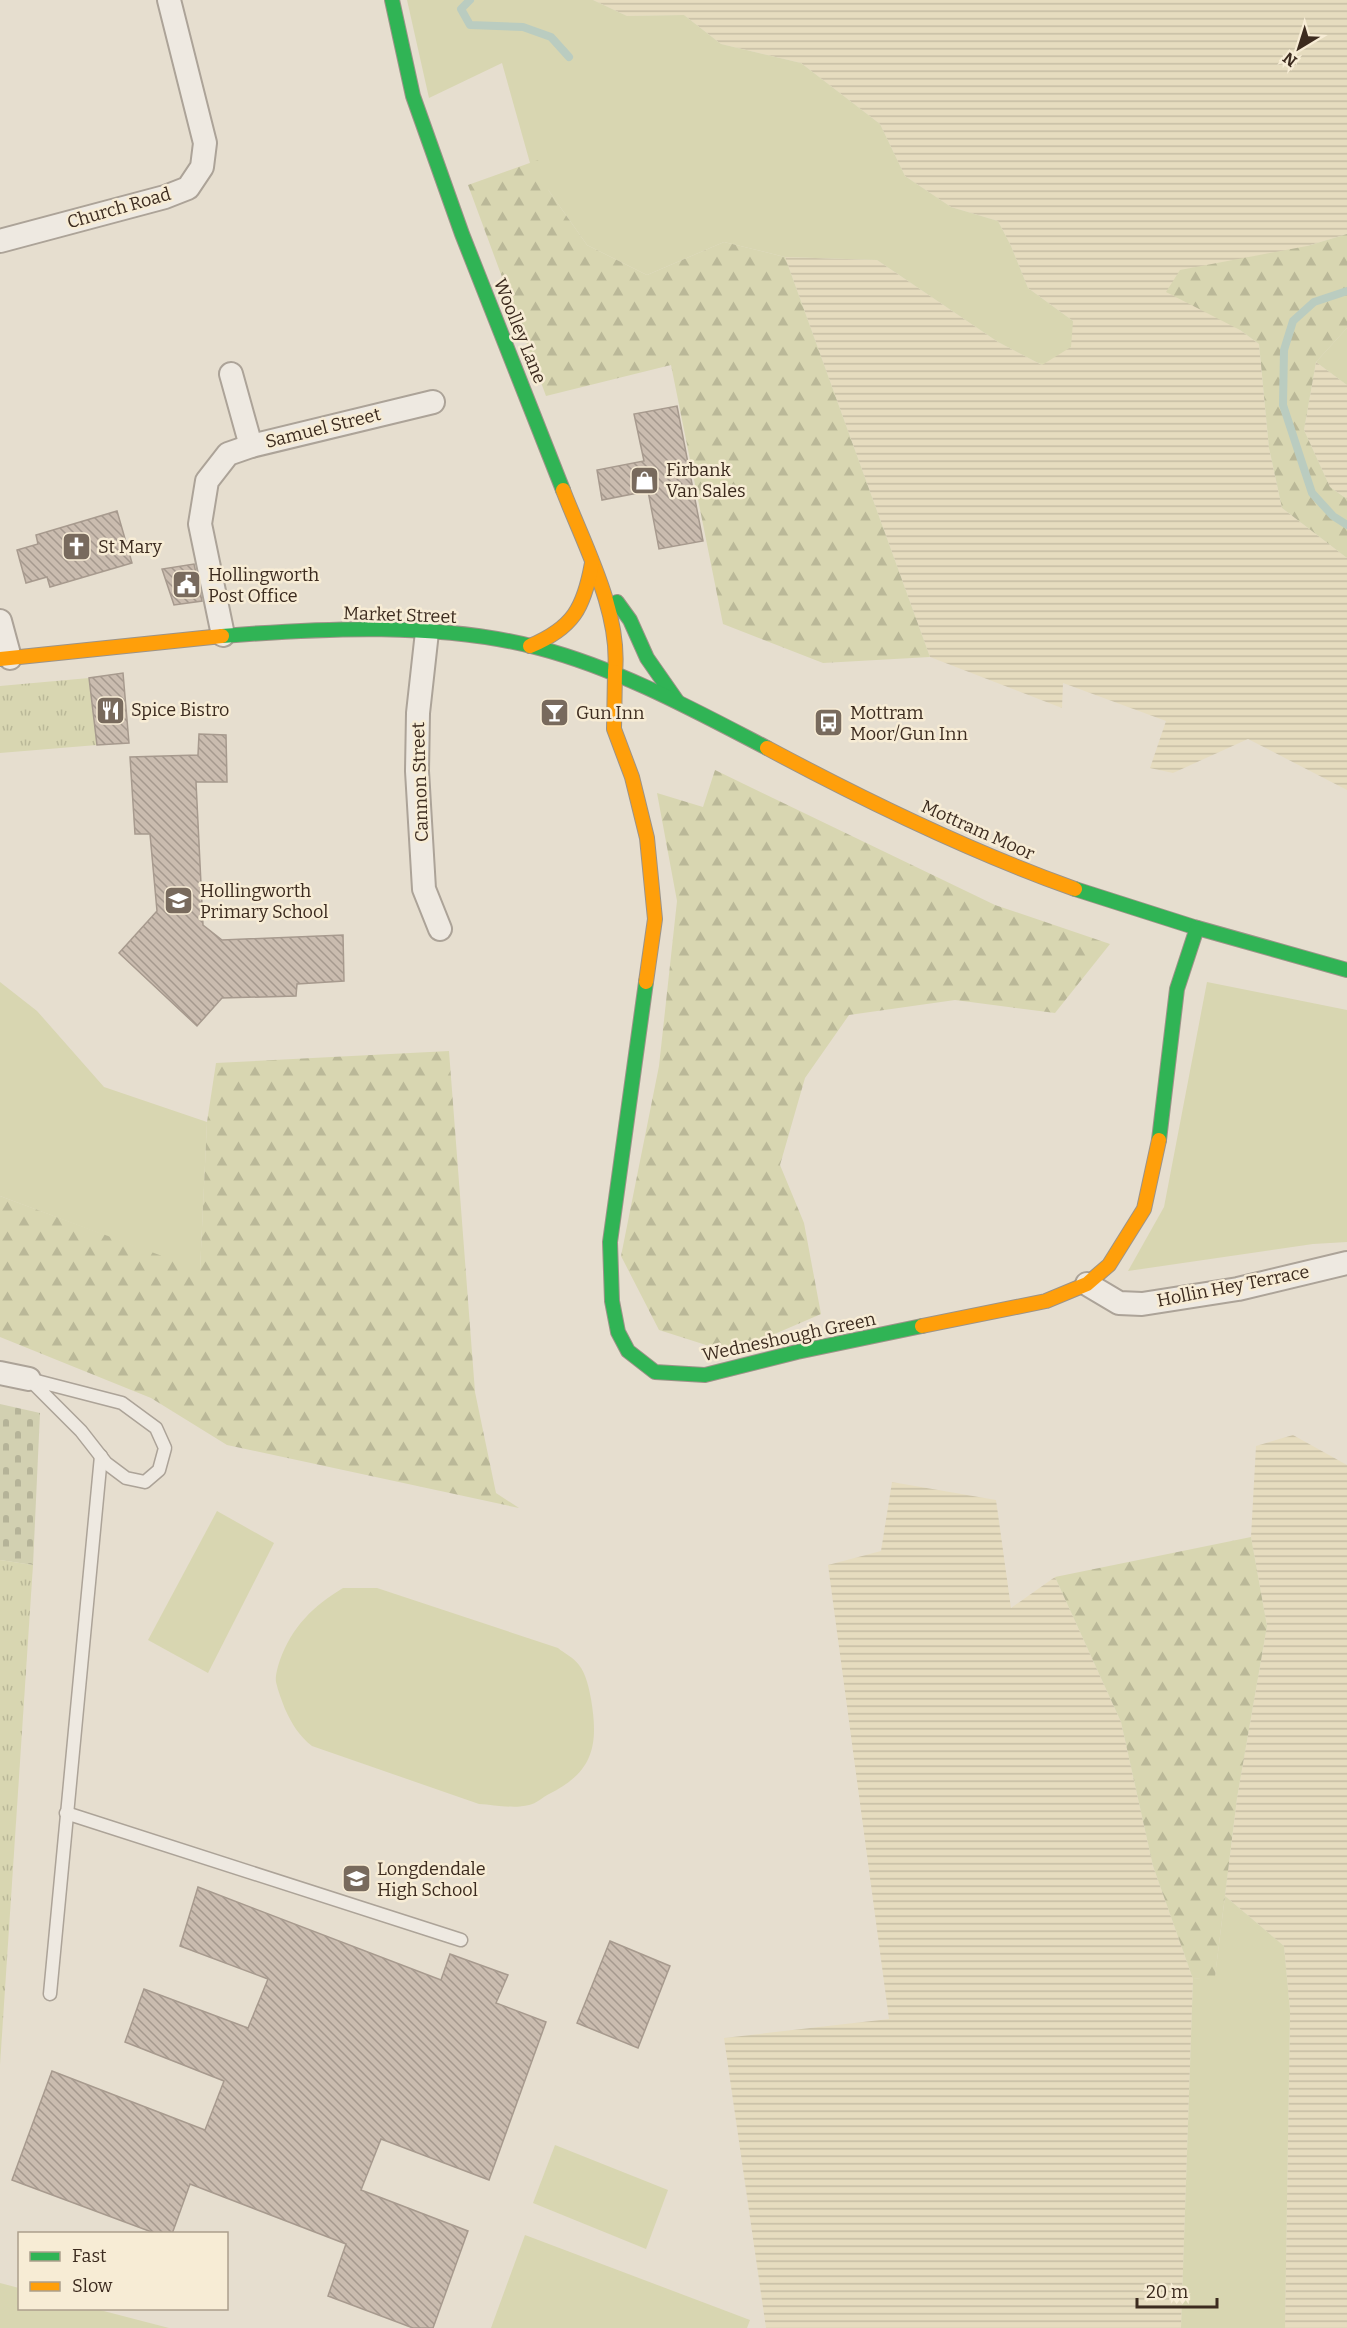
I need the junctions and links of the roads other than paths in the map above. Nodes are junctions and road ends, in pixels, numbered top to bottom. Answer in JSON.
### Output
{"nodes":[{"id":1,"x":169,"y":0,"type":"edge"},
{"id":2,"x":392,"y":0,"type":"edge"},
{"id":3,"x":0,"y":241,"type":"edge"},
{"id":4,"x":231,"y":374,"type":"dead end"},
{"id":5,"x":433,"y":402,"type":"dead end"},
{"id":6,"x":251,"y":446,"type":"junction"},
{"id":7,"x":592,"y":563,"type":"junction"},
{"id":8,"x":598,"y":580,"type":"junction"},
{"id":9,"x":0,"y":621,"type":"edge"},
{"id":10,"x":428,"y":632,"type":"junction"},
{"id":11,"x":223,"y":635,"type":"junction"},
{"id":12,"x":530,"y":646,"type":"junction"},
{"id":13,"x":5,"y":658,"type":"edge"},
{"id":14,"x":615,"y":672,"type":"junction"},
{"id":15,"x":677,"y":701,"type":"junction"},
{"id":16,"x":1197,"y":928,"type":"junction"},
{"id":17,"x":440,"y":929,"type":"dead end"},
{"id":18,"x":1347,"y":970,"type":"edge"},
{"id":19,"x":1347,"y":1263,"type":"edge"},
{"id":20,"x":1087,"y":1284,"type":"junction"},
{"id":21,"x":0,"y":1374,"type":"edge"},
{"id":22,"x":29,"y":1379,"type":"junction"},
{"id":23,"x":101,"y":1456,"type":"junction"},
{"id":24,"x":66,"y":1813,"type":"junction"},
{"id":25,"x":461,"y":1940,"type":"dead end"},
{"id":26,"x":50,"y":1994,"type":"dead end"}],
"edges":[{"from":1,"to":3,"type":"street","name":"Church Road"},
{"from":2,"to":7,"type":"main road","name":"Woolley Lane"},
{"from":4,"to":6,"type":"street","name":"Samuel Street"},
{"from":5,"to":6,"type":"street","name":"Samuel Street"},
{"from":6,"to":11,"type":"street"},
{"from":7,"to":8,"type":"main road","name":"Woolley Lane"},
{"from":7,"to":12,"type":"main road"},
{"from":8,"to":14,"type":"main road","name":"Woolley Lane"},
{"from":8,"to":15,"type":"main road"},
{"from":9,"to":13,"type":"street"},
{"from":10,"to":11,"type":"main road","name":"Market Street"},
{"from":10,"to":12,"type":"main road","name":"Market Street"},
{"from":10,"to":17,"type":"street","name":"Cannon Street"},
{"from":11,"to":13,"type":"main road","name":"Market Street"},
{"from":12,"to":14,"type":"main road","name":"Market Street"},
{"from":14,"to":15,"type":"main road","name":"Mottram Moor"},
{"from":14,"to":20,"type":"main road","name":"Wedneshough Green"},
{"from":15,"to":16,"type":"main road","name":"Mottram Moor"},
{"from":16,"to":18,"type":"main road","name":"Mottram Moor"},
{"from":16,"to":20,"type":"main road","name":"Wedneshough Green"},
{"from":19,"to":20,"type":"street","name":"Hollin Hey Terrace"},
{"from":21,"to":22,"type":"street"},
{"from":22,"to":23,"type":"lane"},
{"from":22,"to":23,"type":"lane"},
{"from":23,"to":24,"type":"lane"},
{"from":24,"to":25,"type":"lane"},
{"from":24,"to":26,"type":"lane"}]}
